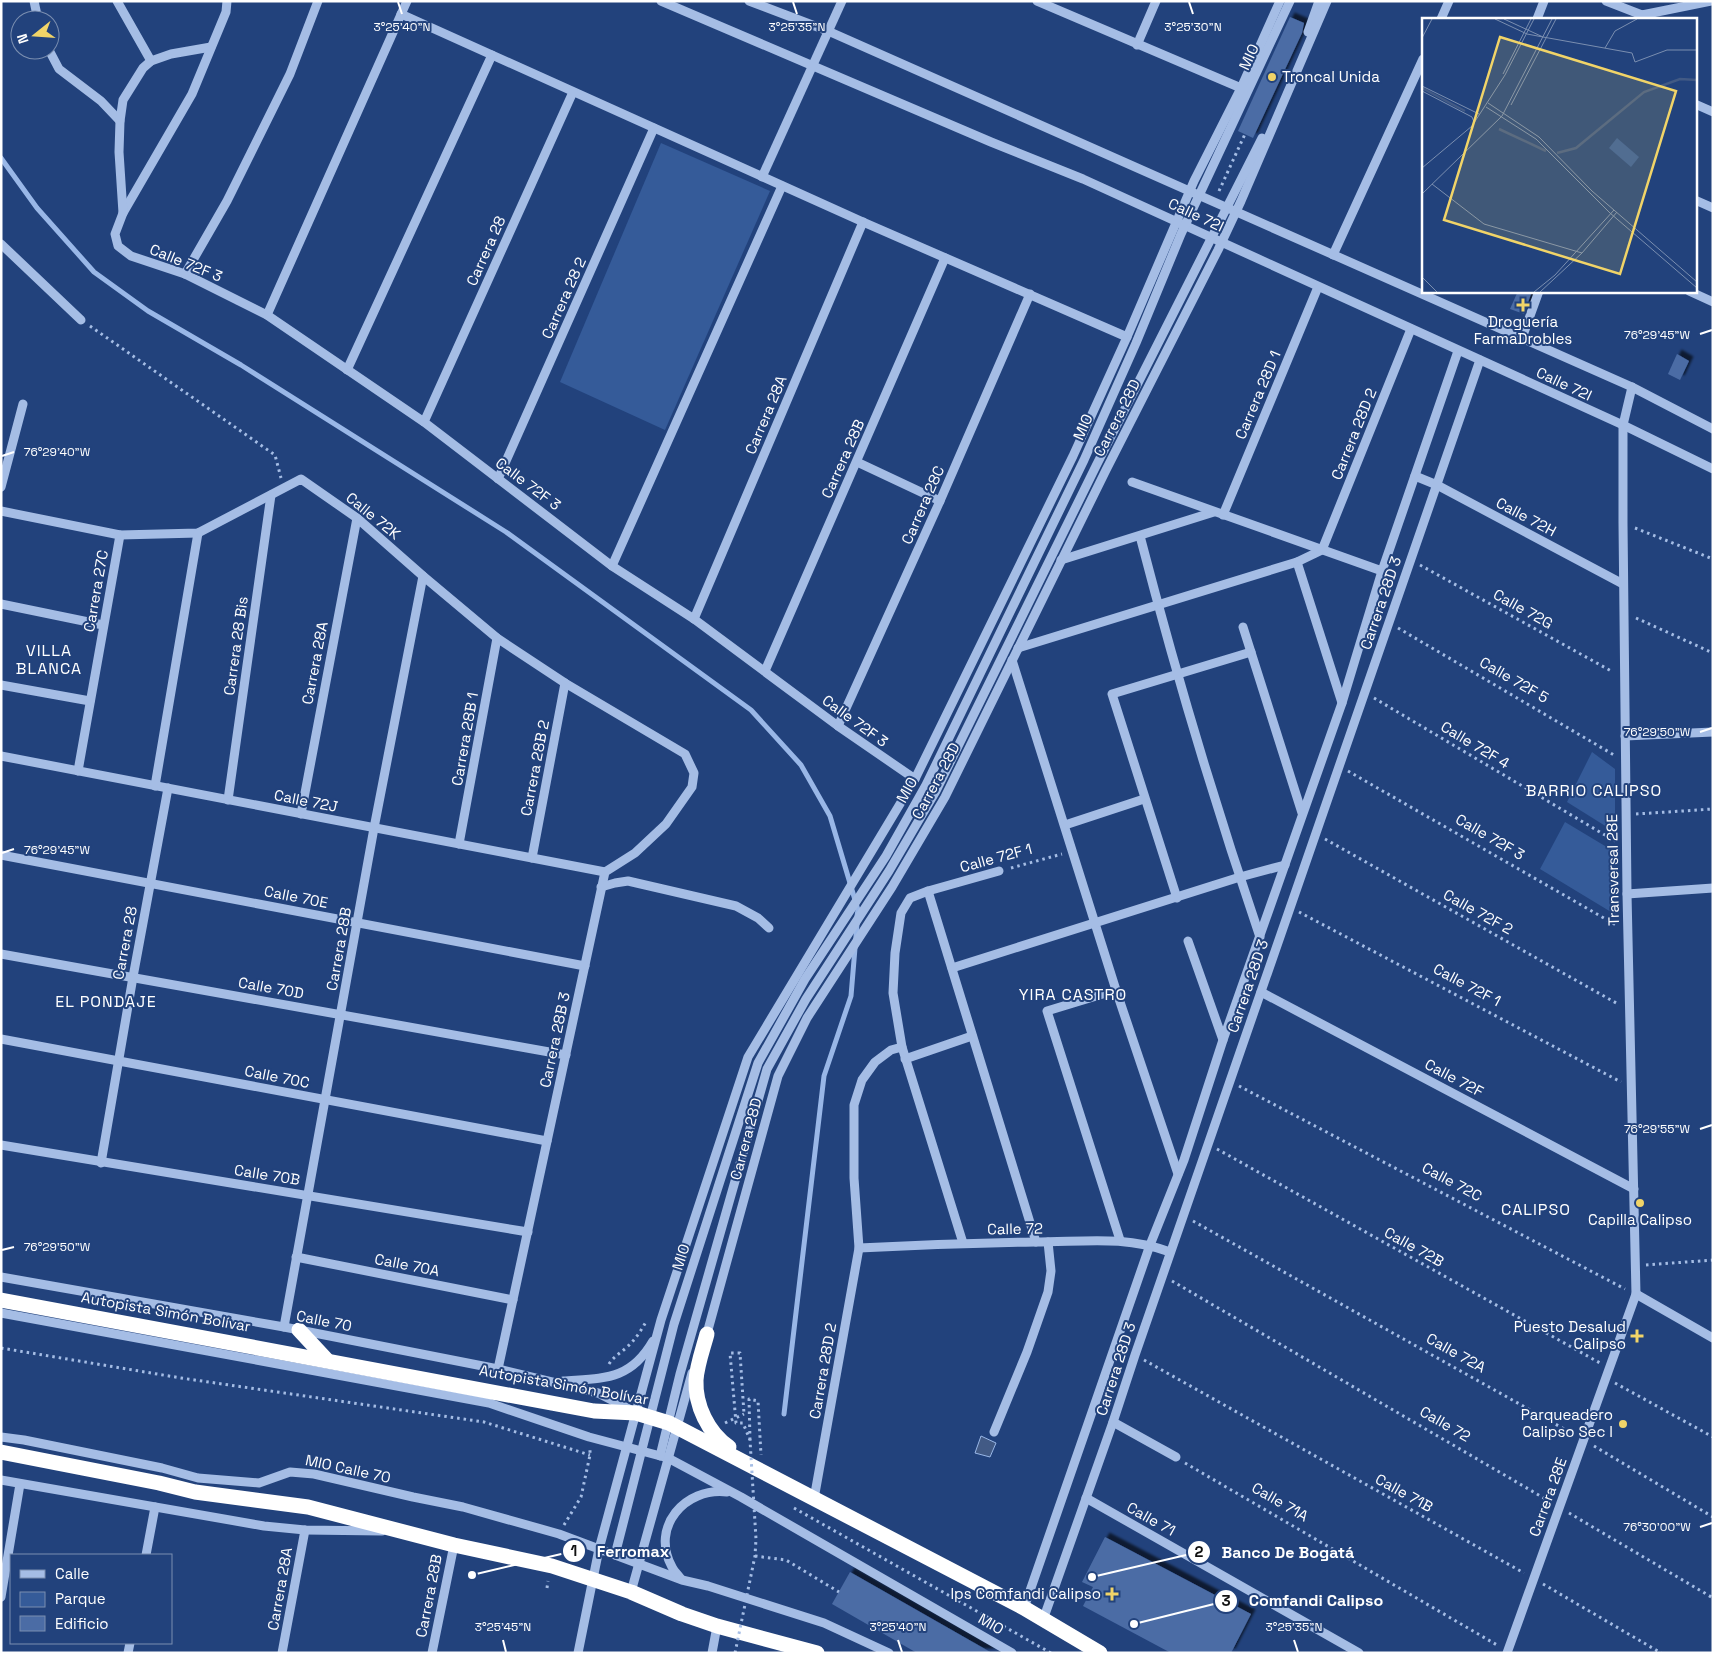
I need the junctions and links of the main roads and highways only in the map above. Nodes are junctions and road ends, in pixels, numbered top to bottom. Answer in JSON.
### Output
{"nodes":[{"id":1,"x":1,"y":1300,"type":"edge"},
{"id":2,"x":299,"y":1330,"type":"road end"},
{"id":3,"x":707,"y":1334,"type":"road end"},
{"id":4,"x":326,"y":1359,"type":"junction"},
{"id":5,"x":1,"y":1452,"type":"edge"},
{"id":6,"x":761,"y":1470,"type":"junction"},
{"id":7,"x":812,"y":1651,"type":"edge"},
{"id":8,"x":1100,"y":1653,"type":"edge"}],
"edges":[{"from":1,"to":4,"type":"highway","name":"Autopista Simón Bolívar"},
{"from":2,"to":4,"type":"highway"},
{"from":3,"to":6,"type":"highway"},
{"from":4,"to":6,"type":"highway","name":"Autopista Simón Bolívar"},
{"from":5,"to":7,"type":"highway"},
{"from":6,"to":8,"type":"highway","name":"Autopista Simón Bolívar"}]}
